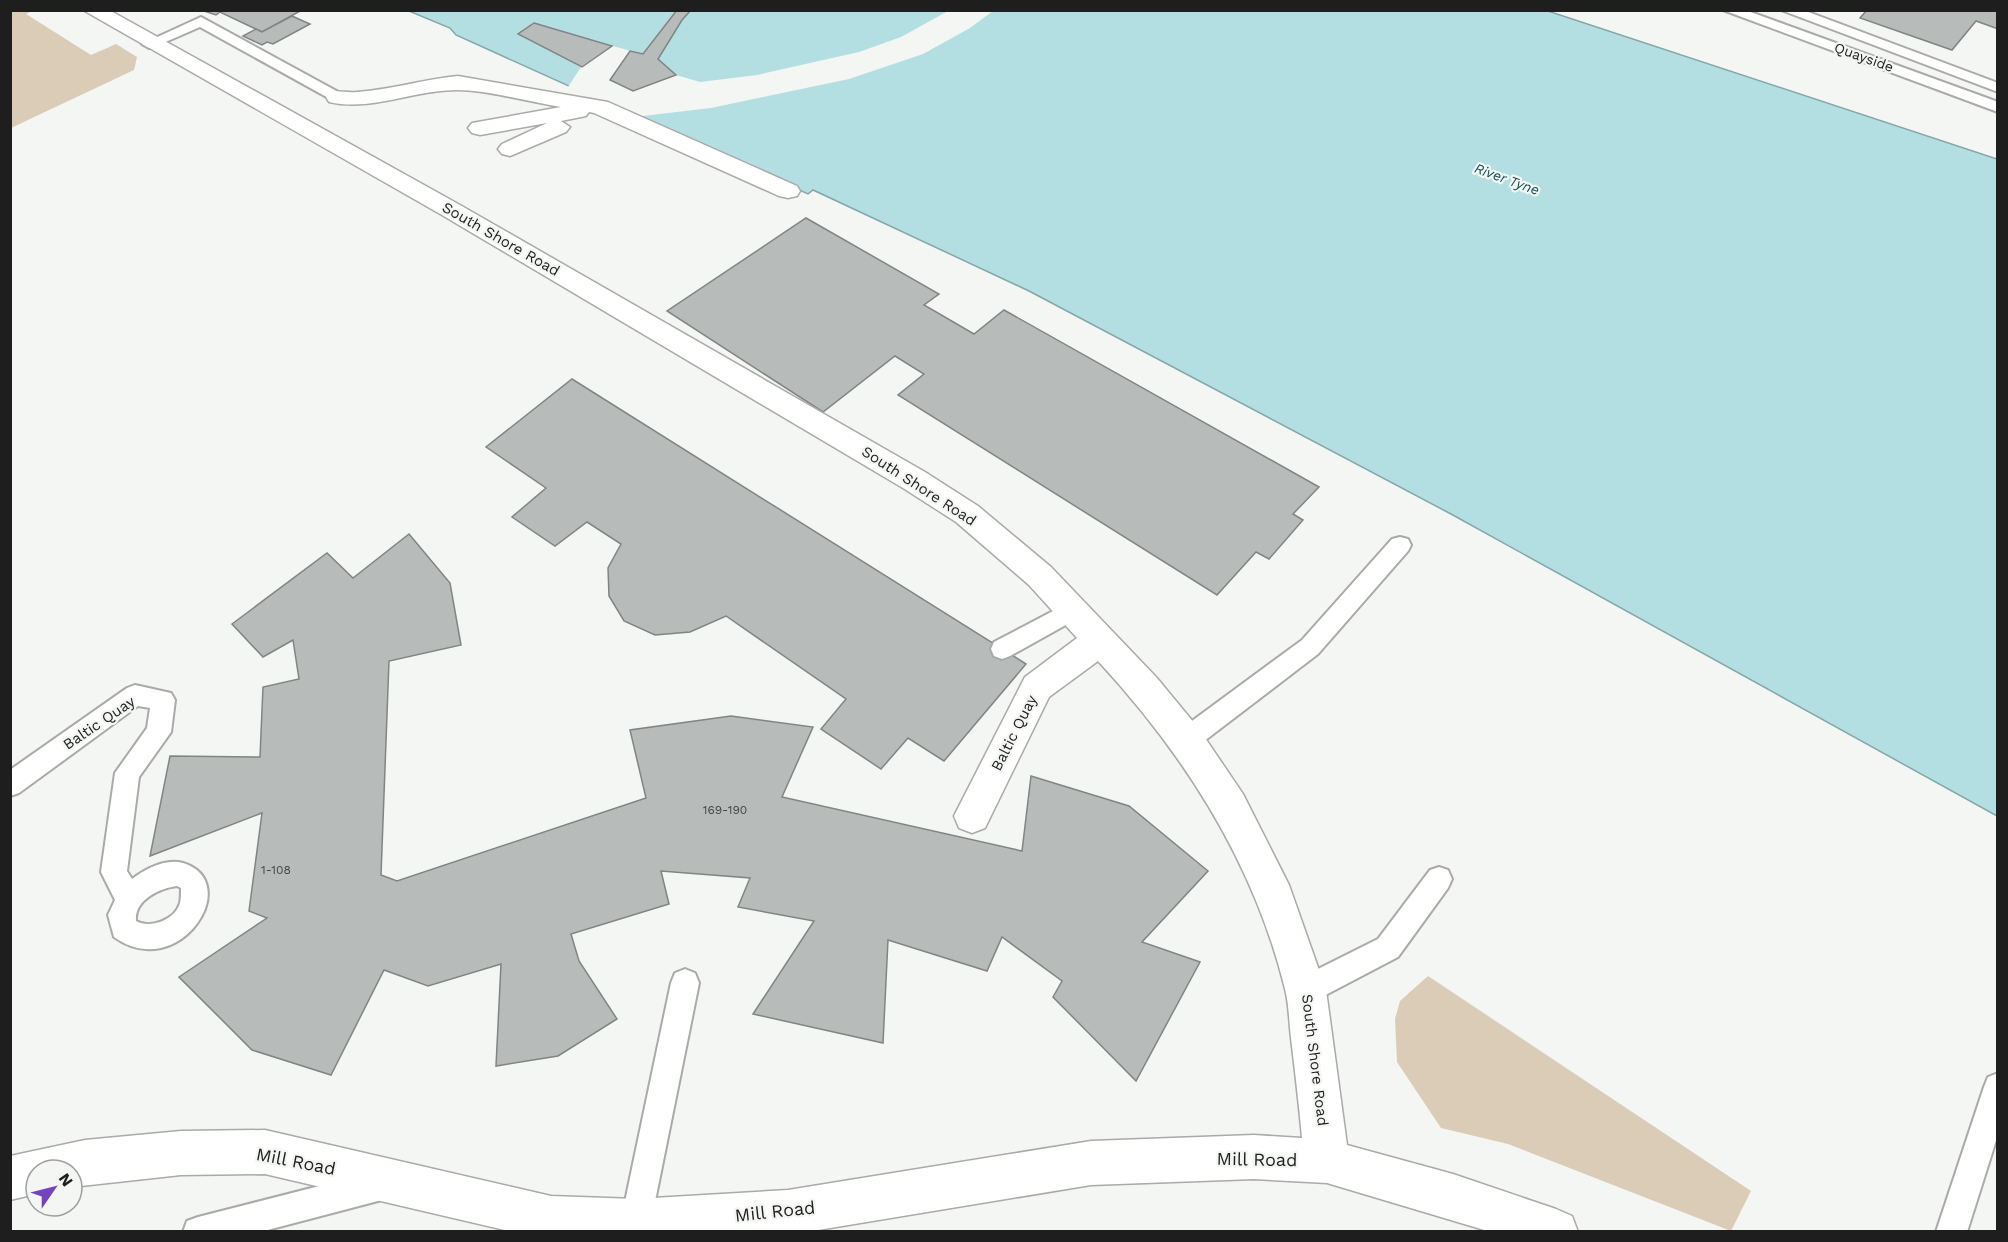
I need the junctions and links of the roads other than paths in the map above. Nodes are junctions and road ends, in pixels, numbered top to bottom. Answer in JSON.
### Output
{"nodes":[{"id":1,"x":93,"y":10,"type":"edge"},
{"id":2,"x":1730,"y":10,"type":"edge"},
{"id":3,"x":1788,"y":10,"type":"edge"},
{"id":4,"x":149,"y":44,"type":"junction"},
{"id":5,"x":1998,"y":88,"type":"edge"},
{"id":6,"x":337,"y":97,"type":"joint"},
{"id":7,"x":604,"y":106,"type":"junction"},
{"id":8,"x":1998,"y":107,"type":"edge"},
{"id":9,"x":480,"y":128,"type":"dead end"},
{"id":10,"x":510,"y":148,"type":"dead end"},
{"id":11,"x":788,"y":192,"type":"dead end"},
{"id":12,"x":1400,"y":545,"type":"dead end"},
{"id":13,"x":1072,"y":610,"type":"junction"},
{"id":14,"x":1099,"y":641,"type":"junction"},
{"id":15,"x":1002,"y":649,"type":"dead end"},
{"id":16,"x":1186,"y":740,"type":"junction"},
{"id":17,"x":10,"y":785,"type":"edge"},
{"id":18,"x":972,"y":816,"type":"dead end"},
{"id":19,"x":1439,"y":879,"type":"dead end"},
{"id":20,"x":129,"y":900,"type":"dead end"},
{"id":21,"x":686,"y":983,"type":"dead end"},
{"id":22,"x":1306,"y":990,"type":"junction"},
{"id":23,"x":1998,"y":1087,"type":"edge"},
{"id":24,"x":1328,"y":1161,"type":"junction"},
{"id":25,"x":84,"y":1162,"type":"edge"},
{"id":26,"x":394,"y":1182,"type":"junction"},
{"id":27,"x":636,"y":1221,"type":"junction"},
{"id":28,"x":198,"y":1232,"type":"edge"},
{"id":29,"x":1556,"y":1232,"type":"edge"},
{"id":30,"x":1951,"y":1232,"type":"edge"}],
"edges":[{"from":1,"to":4,"type":"street","name":"South Shore Road"},
{"from":2,"to":8,"type":"lane","name":"Quayside"},
{"from":3,"to":5,"type":"lane","name":"Quayside"},
{"from":4,"to":6,"type":"lane"},
{"from":4,"to":13,"type":"street","name":"South Shore Road"},
{"from":6,"to":7,"type":"street"},
{"from":7,"to":9,"type":"street"},
{"from":7,"to":10,"type":"street"},
{"from":7,"to":11,"type":"street"},
{"from":12,"to":16,"type":"lane"},
{"from":13,"to":14,"type":"street","name":"South Shore Road"},
{"from":13,"to":15,"type":"lane"},
{"from":14,"to":16,"type":"street","name":"South Shore Road"},
{"from":14,"to":18,"type":"street","name":"Baltic Quay"},
{"from":16,"to":22,"type":"street","name":"South Shore Road"},
{"from":17,"to":20,"type":"lane","name":"Baltic Quay"},
{"from":19,"to":22,"type":"lane"},
{"from":21,"to":27,"type":"lane"},
{"from":22,"to":24,"type":"street","name":"South Shore Road"},
{"from":23,"to":30,"type":"lane"},
{"from":24,"to":27,"type":"street","name":"Mill Road"},
{"from":24,"to":29,"type":"street"},
{"from":25,"to":26,"type":"street","name":"Mill Road"},
{"from":26,"to":27,"type":"street","name":"Mill Road"},
{"from":26,"to":28,"type":"lane"}]}
